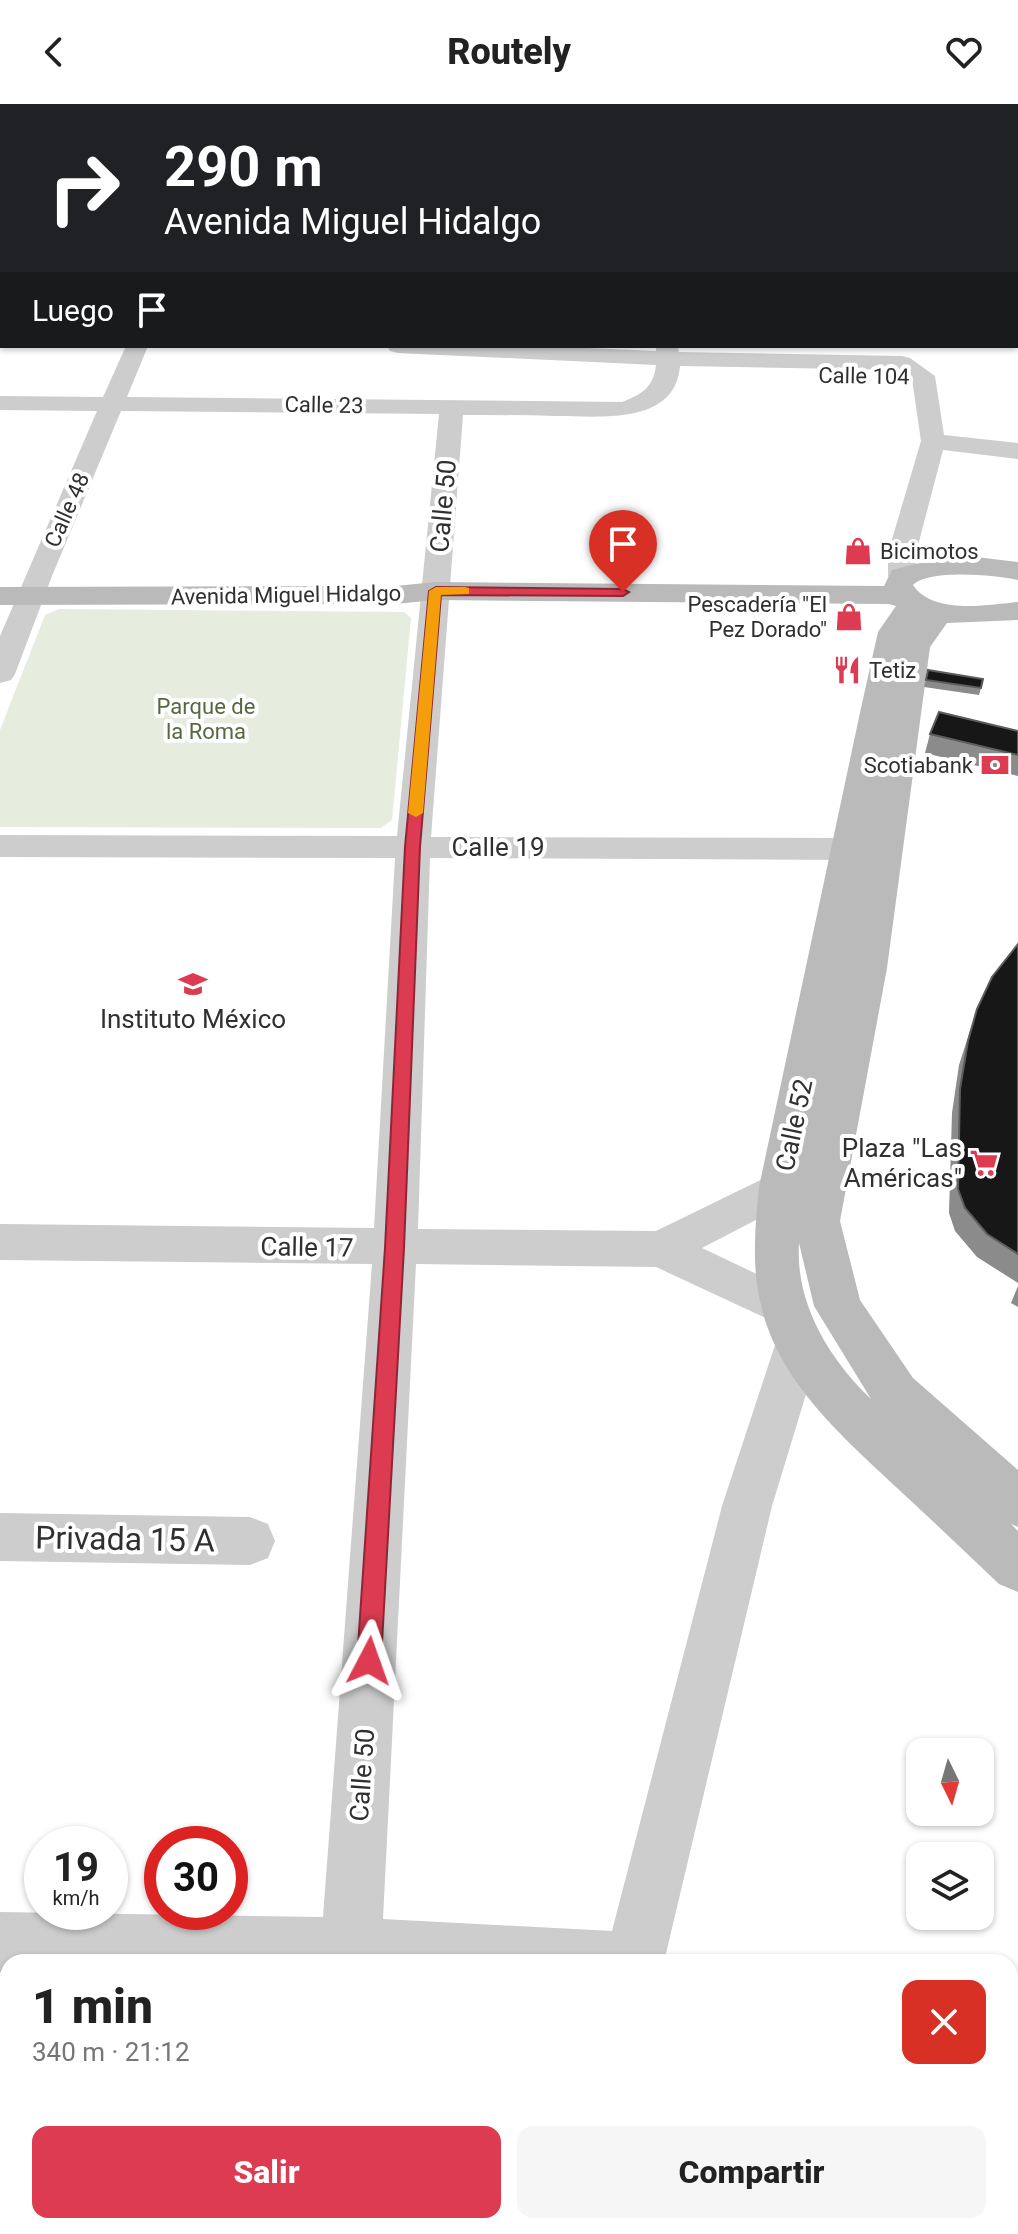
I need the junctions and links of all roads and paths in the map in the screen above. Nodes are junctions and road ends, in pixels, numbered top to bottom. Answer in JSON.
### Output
{"nodes":[{"id":1,"x":136,"y":348,"type":"edge"},
{"id":2,"x":475,"y":348,"type":"edge"},
{"id":3,"x":668,"y":353,"type":"edge"},
{"id":4,"x":770,"y":353,"type":"edge"},
{"id":5,"x":0,"y":403,"type":"edge"},
{"id":6,"x":114,"y":403,"type":"junction"},
{"id":7,"x":452,"y":406,"type":"junction"},
{"id":8,"x":933,"y":441,"type":"junction"},
{"id":9,"x":1018,"y":451,"type":"edge"},
{"id":10,"x":906,"y":541,"type":"junction"},
{"id":11,"x":942,"y":569,"type":"junction"},
{"id":12,"x":1018,"y":571,"type":"edge"},
{"id":13,"x":0,"y":579,"type":"edge"},
{"id":14,"x":436,"y":585,"type":"junction"},
{"id":15,"x":22,"y":591,"type":"edge"},
{"id":16,"x":918,"y":598,"type":"junction"},
{"id":17,"x":1012,"y":613,"type":"edge"},
{"id":18,"x":0,"y":674,"type":"edge"},
{"id":19,"x":891,"y":711,"type":"junction"},
{"id":20,"x":0,"y":846,"type":"edge"},
{"id":21,"x":413,"y":847,"type":"junction"},
{"id":22,"x":851,"y":849,"type":"junction"},
{"id":23,"x":781,"y":1187,"type":"junction"},
{"id":24,"x":0,"y":1242,"type":"edge"},
{"id":25,"x":395,"y":1248,"type":"junction"},
{"id":26,"x":661,"y":1249,"type":"junction"},
{"id":27,"x":792,"y":1327,"type":"junction"},
{"id":28,"x":1018,"y":1503,"type":"edge"},
{"id":29,"x":0,"y":1537,"type":"edge"},
{"id":30,"x":250,"y":1541,"type":"dead end"},
{"id":31,"x":1018,"y":1566,"type":"edge"},
{"id":32,"x":0,"y":1942,"type":"edge"},
{"id":33,"x":351,"y":1948,"type":"junction"},
{"id":34,"x":472,"y":1954,"type":"edge"},
{"id":35,"x":636,"y":1954,"type":"edge"}],
"edges":[{"from":1,"to":6,"type":"street","name":"Calle 48"},
{"from":2,"to":3,"type":"street"},
{"from":3,"to":4,"type":"street"},
{"from":3,"to":7,"type":"street","name":"Calle 23"},
{"from":4,"to":8,"type":"street","name":"Calle 104"},
{"from":5,"to":6,"type":"street","name":"Calle 23"},
{"from":6,"to":7,"type":"street","name":"Calle 23"},
{"from":6,"to":15,"type":"street","name":"Calle 48"},
{"from":7,"to":14,"type":"street","name":"Calle 50"},
{"from":8,"to":9,"type":"street"},
{"from":8,"to":10,"type":"street","name":"Calle 52"},
{"from":10,"to":11,"type":"street"},
{"from":10,"to":16,"type":"street","name":"Calle 52"},
{"from":11,"to":12,"type":"street"},
{"from":11,"to":16,"type":"street"},
{"from":13,"to":15,"type":"street","name":"Avenida Miguel Hidalgo"},
{"from":14,"to":15,"type":"street","name":"Avenida Miguel Hidalgo"},
{"from":14,"to":16,"type":"street","name":"Avenida Miguel Hidalgo"},
{"from":14,"to":21,"type":"street","name":"Calle 50"},
{"from":15,"to":18,"type":"street","name":"Calle 48"},
{"from":16,"to":17,"type":"street"},
{"from":16,"to":19,"type":"street","name":"Calle 52"},
{"from":19,"to":22,"type":"street","name":"Calle 52"},
{"from":19,"to":28,"type":"street","name":"Calle 52"},
{"from":20,"to":21,"type":"street","name":"Calle 19"},
{"from":21,"to":22,"type":"street","name":"Calle 19"},
{"from":21,"to":25,"type":"street","name":"Calle 50"},
{"from":22,"to":23,"type":"street","name":"Calle 52"},
{"from":23,"to":26,"type":"street","name":"Calle 17"},
{"from":23,"to":27,"type":"street","name":"Calle 52"},
{"from":24,"to":25,"type":"street","name":"Calle 17"},
{"from":25,"to":26,"type":"street","name":"Calle 17"},
{"from":25,"to":33,"type":"street","name":"Calle 50"},
{"from":26,"to":27,"type":"street","name":"Calle 17"},
{"from":27,"to":31,"type":"street","name":"Calle 52"},
{"from":27,"to":35,"type":"street"},
{"from":29,"to":30,"type":"street","name":"Privada 15 A"},
{"from":32,"to":33,"type":"street"},
{"from":33,"to":34,"type":"street"}]}
